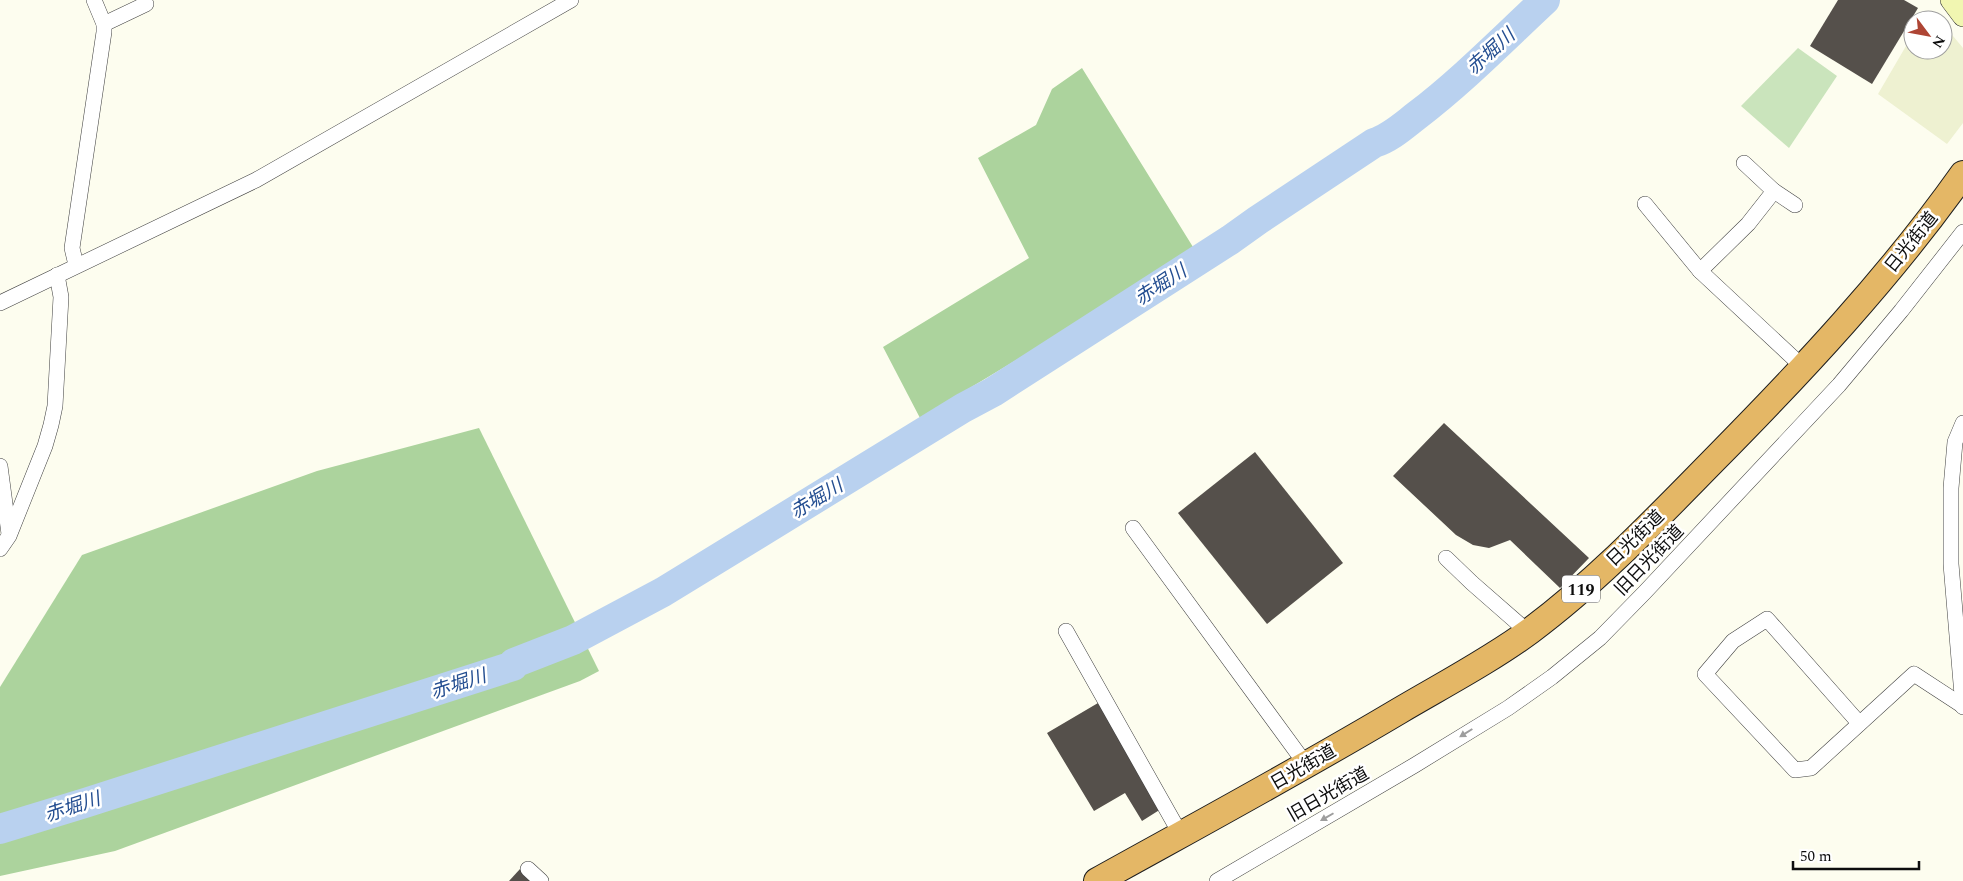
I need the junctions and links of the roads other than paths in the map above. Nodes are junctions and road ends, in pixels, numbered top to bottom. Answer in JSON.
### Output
{"nodes":[{"id":1,"x":94,"y":0,"type":"edge"},
{"id":2,"x":144,"y":0,"type":"edge"},
{"id":3,"x":572,"y":0,"type":"edge"},
{"id":4,"x":1951,"y":0,"type":"edge"},
{"id":5,"x":1963,"y":16,"type":"edge"},
{"id":6,"x":104,"y":24,"type":"junction"},
{"id":7,"x":1744,"y":163,"type":"dead end"},
{"id":8,"x":1963,"y":174,"type":"edge"},
{"id":9,"x":1774,"y":191,"type":"junction"},
{"id":10,"x":1644,"y":204,"type":"dead end"},
{"id":11,"x":1795,"y":205,"type":"dead end"},
{"id":12,"x":1963,"y":232,"type":"edge"},
{"id":13,"x":76,"y":265,"type":"junction"},
{"id":14,"x":1700,"y":271,"type":"junction"},
{"id":15,"x":57,"y":275,"type":"junction"},
{"id":16,"x":0,"y":303,"type":"edge"},
{"id":17,"x":1804,"y":367,"type":"junction"},
{"id":18,"x":1963,"y":424,"type":"edge"},
{"id":19,"x":0,"y":466,"type":"edge"},
{"id":20,"x":1132,"y":528,"type":"dead end"},
{"id":21,"x":9,"y":536,"type":"junction"},
{"id":22,"x":0,"y":550,"type":"edge"},
{"id":23,"x":1446,"y":558,"type":"dead end"},
{"id":24,"x":1066,"y":631,"type":"dead end"},
{"id":25,"x":1528,"y":632,"type":"junction"},
{"id":26,"x":1963,"y":706,"type":"edge"},
{"id":27,"x":1859,"y":723,"type":"junction"},
{"id":28,"x":1307,"y":766,"type":"junction"},
{"id":29,"x":1181,"y":835,"type":"junction"},
{"id":30,"x":528,"y":869,"type":"dead end"},
{"id":31,"x":541,"y":881,"type":"edge"},
{"id":32,"x":1097,"y":881,"type":"edge"},
{"id":33,"x":1217,"y":881,"type":"edge"}],
"edges":[{"from":1,"to":6,"type":"street"},
{"from":2,"to":6,"type":"street"},
{"from":3,"to":13,"type":"street"},
{"from":4,"to":5,"type":"street"},
{"from":6,"to":13,"type":"street"},
{"from":7,"to":9,"type":"street"},
{"from":8,"to":17,"type":"highway","name":"日光街道","number":"119"},
{"from":9,"to":11,"type":"street"},
{"from":9,"to":14,"type":"street"},
{"from":10,"to":14,"type":"street"},
{"from":12,"to":33,"type":"street","name":"旧日光街道","one_way":true},
{"from":13,"to":15,"type":"street"},
{"from":14,"to":17,"type":"street"},
{"from":15,"to":16,"type":"street"},
{"from":15,"to":21,"type":"street"},
{"from":17,"to":25,"type":"highway","name":"日光街道","number":"119"},
{"from":18,"to":26,"type":"street"},
{"from":19,"to":21,"type":"street"},
{"from":20,"to":28,"type":"street"},
{"from":21,"to":22,"type":"street"},
{"from":23,"to":25,"type":"street"},
{"from":24,"to":29,"type":"street"},
{"from":25,"to":28,"type":"highway","name":"日光街道","number":"119"},
{"from":26,"to":27,"type":"street"},
{"from":27,"to":27,"type":"street"},
{"from":28,"to":29,"type":"highway","name":"日光街道","number":"119"},
{"from":29,"to":32,"type":"highway","name":"日光街道","number":"119"},
{"from":30,"to":31,"type":"street"}]}
